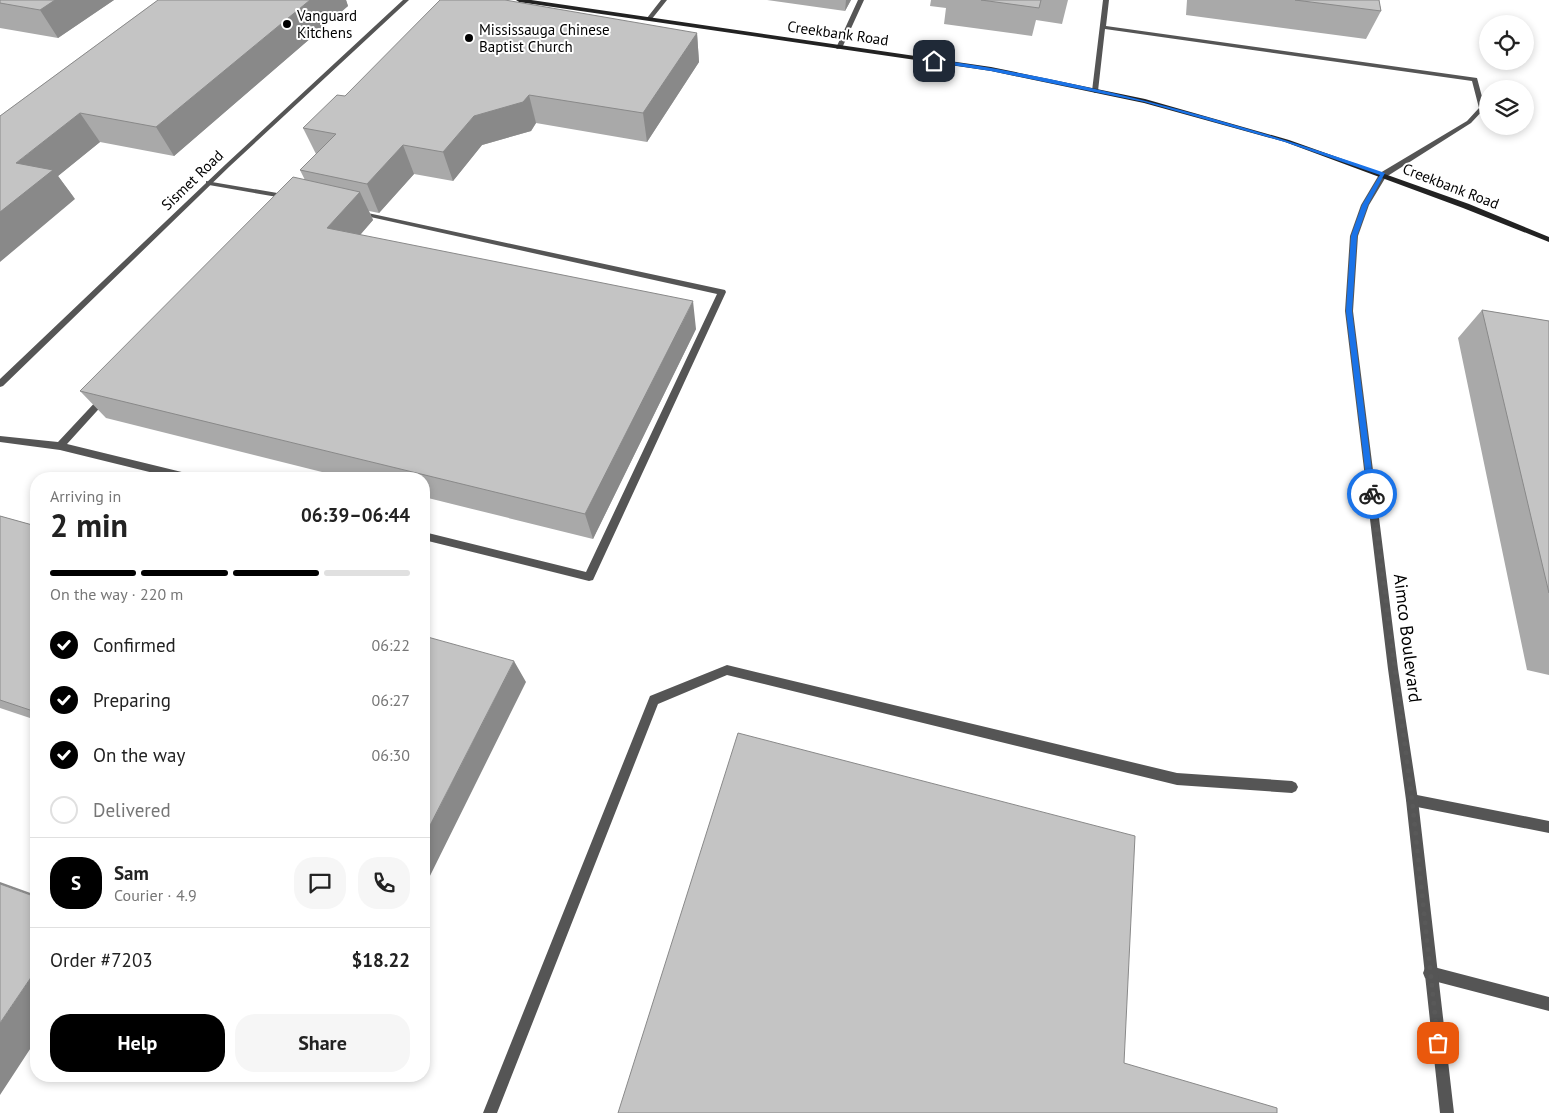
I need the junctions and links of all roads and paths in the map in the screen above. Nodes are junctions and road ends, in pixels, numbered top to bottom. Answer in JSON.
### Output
{"nodes":[{"id":1,"x":406,"y":0,"type":"edge"},
{"id":2,"x":519,"y":0,"type":"edge"},
{"id":3,"x":664,"y":0,"type":"edge"},
{"id":4,"x":861,"y":0,"type":"edge"},
{"id":5,"x":1106,"y":0,"type":"edge"},
{"id":6,"x":650,"y":19,"type":"junction"},
{"id":7,"x":1103,"y":26,"type":"junction"},
{"id":8,"x":839,"y":48,"type":"junction"},
{"id":9,"x":1096,"y":91,"type":"junction"},
{"id":10,"x":1383,"y":174,"type":"junction"},
{"id":11,"x":209,"y":182,"type":"junction"},
{"id":12,"x":291,"y":198,"type":"junction"},
{"id":13,"x":301,"y":200,"type":"edge"},
{"id":14,"x":284,"y":205,"type":"edge"},
{"id":15,"x":349,"y":210,"type":"edge"},
{"id":16,"x":1549,"y":240,"type":"edge"},
{"id":17,"x":0,"y":384,"type":"edge"},
{"id":18,"x":107,"y":394,"type":"edge"},
{"id":19,"x":0,"y":439,"type":"edge"},
{"id":20,"x":60,"y":446,"type":"junction"},
{"id":21,"x":166,"y":472,"type":"edge"},
{"id":22,"x":430,"y":537,"type":"edge"},
{"id":23,"x":1292,"y":786,"type":"dead end"},
{"id":24,"x":1412,"y":800,"type":"junction"},
{"id":25,"x":1549,"y":827,"type":"edge"},
{"id":26,"x":1430,"y":973,"type":"junction"},
{"id":27,"x":1549,"y":1004,"type":"edge"},
{"id":28,"x":490,"y":1113,"type":"edge"},
{"id":29,"x":1447,"y":1113,"type":"edge"}],
"edges":[{"from":1,"to":11,"type":"street","name":"Sismet Road"},
{"from":2,"to":6,"type":"street","name":"Creekbank Road"},
{"from":3,"to":6,"type":"street"},
{"from":4,"to":8,"type":"street"},
{"from":5,"to":7,"type":"street"},
{"from":6,"to":8,"type":"street","name":"Creekbank Road"},
{"from":7,"to":9,"type":"street"},
{"from":7,"to":10,"type":"street"},
{"from":8,"to":9,"type":"street","name":"Creekbank Road"},
{"from":9,"to":10,"type":"street","name":"Creekbank Road"},
{"from":10,"to":16,"type":"street","name":"Creekbank Road"},
{"from":10,"to":24,"type":"street","name":"Aimco Boulevard"},
{"from":11,"to":12,"type":"street"},
{"from":11,"to":17,"type":"street","name":"Sismet Road"},
{"from":12,"to":13,"type":"street"},
{"from":12,"to":14,"type":"street"},
{"from":15,"to":22,"type":"street"},
{"from":18,"to":20,"type":"street"},
{"from":19,"to":20,"type":"street"},
{"from":20,"to":21,"type":"street"},
{"from":23,"to":28,"type":"street"},
{"from":24,"to":25,"type":"street"},
{"from":24,"to":26,"type":"street","name":"Aimco Boulevard"},
{"from":26,"to":27,"type":"street"},
{"from":26,"to":29,"type":"street","name":"Aimco Boulevard"}]}
